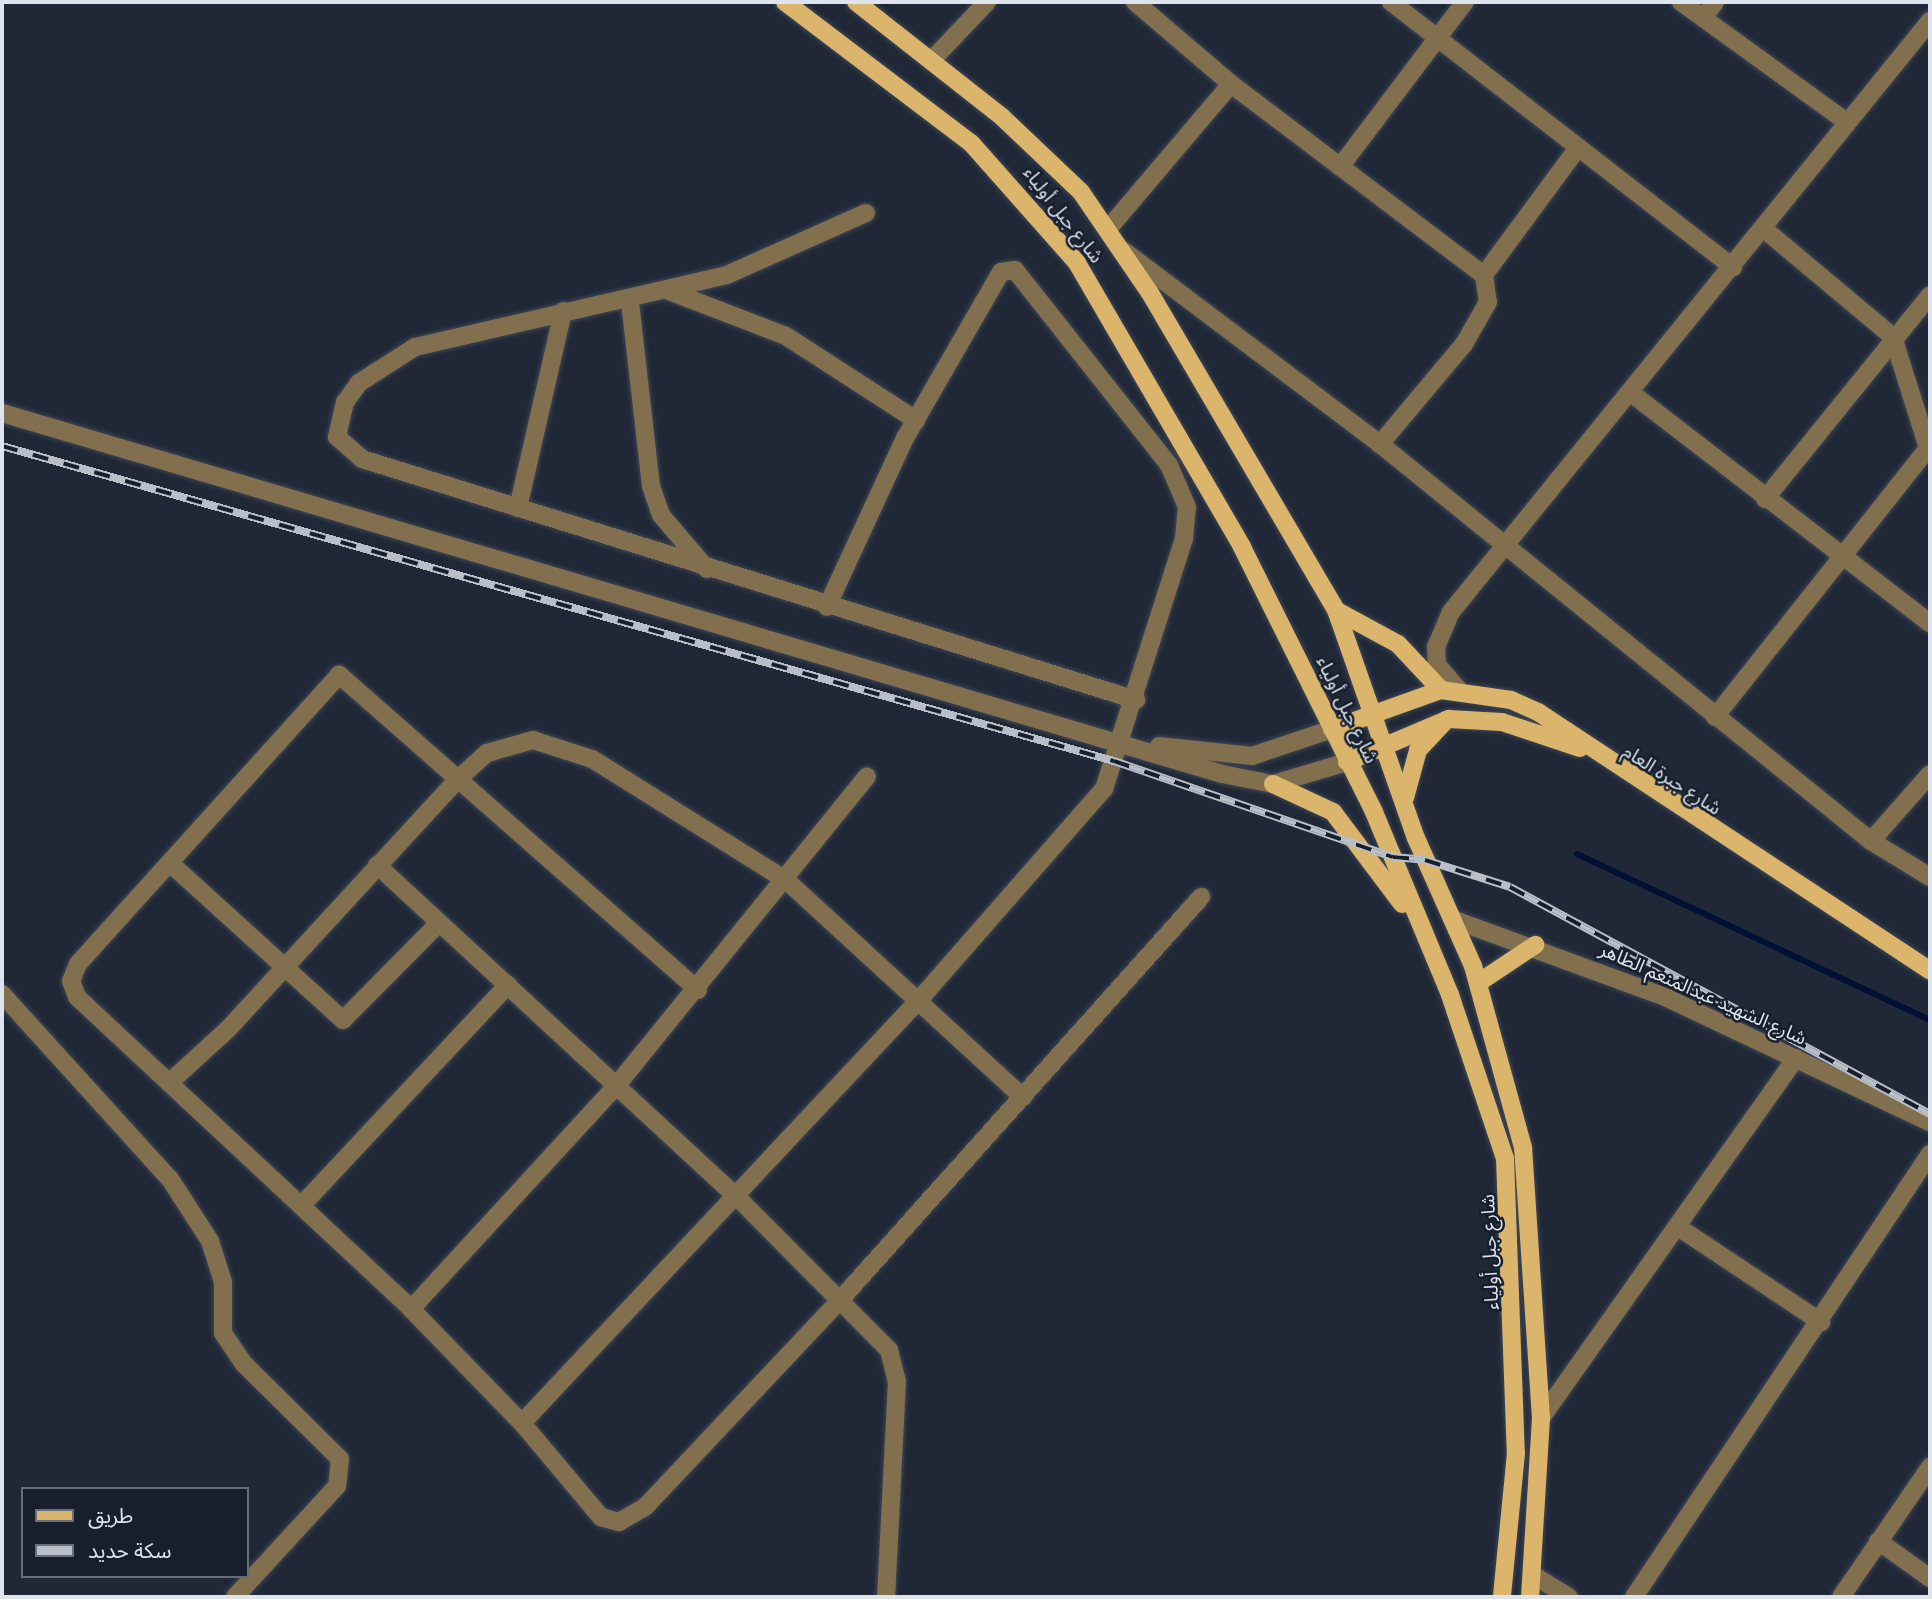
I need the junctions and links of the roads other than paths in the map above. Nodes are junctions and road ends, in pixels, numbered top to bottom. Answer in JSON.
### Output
{"nodes":[{"id":1,"x":785,"y":2,"type":"edge"},
{"id":2,"x":856,"y":2,"type":"edge"},
{"id":3,"x":987,"y":2,"type":"edge"},
{"id":4,"x":1135,"y":2,"type":"edge"},
{"id":5,"x":1391,"y":2,"type":"edge"},
{"id":6,"x":1465,"y":2,"type":"edge"},
{"id":7,"x":1681,"y":2,"type":"edge"},
{"id":8,"x":1715,"y":2,"type":"edge"},
{"id":9,"x":1703,"y":18,"type":"junction"},
{"id":10,"x":1930,"y":21,"type":"edge"},
{"id":11,"x":1435,"y":37,"type":"junction"},
{"id":12,"x":932,"y":61,"type":"junction"},
{"id":13,"x":1231,"y":84,"type":"junction"},
{"id":14,"x":1847,"y":122,"type":"junction"},
{"id":15,"x":1577,"y":149,"type":"junction"},
{"id":16,"x":1340,"y":167,"type":"junction"},
{"id":17,"x":866,"y":213,"type":"dead end"},
{"id":18,"x":1764,"y":229,"type":"junction"},
{"id":19,"x":1110,"y":235,"type":"junction"},
{"id":20,"x":1733,"y":267,"type":"junction"},
{"id":21,"x":1483,"y":275,"type":"junction"},
{"id":22,"x":669,"y":291,"type":"junction"},
{"id":23,"x":1930,"y":295,"type":"edge"},
{"id":24,"x":630,"y":302,"type":"junction"},
{"id":25,"x":563,"y":311,"type":"junction"},
{"id":26,"x":1893,"y":337,"type":"junction"},
{"id":27,"x":1631,"y":393,"type":"junction"},
{"id":28,"x":2,"y":413,"type":"edge"},
{"id":29,"x":916,"y":420,"type":"junction"},
{"id":30,"x":1380,"y":444,"type":"junction"},
{"id":31,"x":1929,"y":451,"type":"edge"},
{"id":32,"x":1765,"y":499,"type":"junction"},
{"id":33,"x":518,"y":508,"type":"junction"},
{"id":34,"x":1501,"y":547,"type":"junction"},
{"id":35,"x":1841,"y":555,"type":"junction"},
{"id":36,"x":708,"y":570,"type":"junction"},
{"id":37,"x":827,"y":607,"type":"junction"},
{"id":38,"x":1336,"y":610,"type":"junction"},
{"id":39,"x":1930,"y":623,"type":"edge"},
{"id":40,"x":1450,"y":689,"type":"junction"},
{"id":41,"x":1136,"y":700,"type":"junction"},
{"id":42,"x":1375,"y":709,"type":"junction"},
{"id":43,"x":1714,"y":717,"type":"junction"},
{"id":44,"x":1449,"y":719,"type":"junction"},
{"id":45,"x":1332,"y":729,"type":"junction"},
{"id":46,"x":1127,"y":743,"type":"junction"},
{"id":47,"x":1387,"y":743,"type":"junction"},
{"id":48,"x":1593,"y":753,"type":"junction"},
{"id":49,"x":1348,"y":762,"type":"junction"},
{"id":50,"x":1930,"y":774,"type":"edge"},
{"id":51,"x":867,"y":776,"type":"dead end"},
{"id":52,"x":458,"y":779,"type":"junction"},
{"id":53,"x":1273,"y":784,"type":"junction"},
{"id":54,"x":1404,"y":804,"type":"junction"},
{"id":55,"x":1871,"y":841,"type":"junction"},
{"id":56,"x":171,"y":864,"type":"junction"},
{"id":57,"x":377,"y":865,"type":"junction"},
{"id":58,"x":1930,"y":877,"type":"edge"},
{"id":59,"x":787,"y":881,"type":"junction"},
{"id":60,"x":1201,"y":897,"type":"dead end"},
{"id":61,"x":1452,"y":919,"type":"junction"},
{"id":62,"x":439,"y":923,"type":"junction"},
{"id":63,"x":1535,"y":945,"type":"junction"},
{"id":64,"x":1430,"y":950,"type":"junction"},
{"id":65,"x":282,"y":964,"type":"junction"},
{"id":66,"x":1930,"y":970,"type":"edge"},
{"id":67,"x":1478,"y":983,"type":"junction"},
{"id":68,"x":508,"y":985,"type":"junction"},
{"id":69,"x":698,"y":990,"type":"junction"},
{"id":70,"x":2,"y":994,"type":"edge"},
{"id":71,"x":919,"y":1000,"type":"junction"},
{"id":72,"x":1796,"y":1058,"type":"junction"},
{"id":73,"x":169,"y":1083,"type":"junction"},
{"id":74,"x":618,"y":1084,"type":"junction"},
{"id":75,"x":1023,"y":1097,"type":"junction"},
{"id":76,"x":1930,"y":1122,"type":"edge"},
{"id":77,"x":1930,"y":1154,"type":"edge"},
{"id":78,"x":734,"y":1194,"type":"junction"},
{"id":79,"x":301,"y":1206,"type":"junction"},
{"id":80,"x":1678,"y":1227,"type":"junction"},
{"id":81,"x":841,"y":1299,"type":"junction"},
{"id":82,"x":411,"y":1309,"type":"junction"},
{"id":83,"x":1821,"y":1322,"type":"junction"},
{"id":84,"x":1541,"y":1418,"type":"junction"},
{"id":85,"x":522,"y":1423,"type":"junction"},
{"id":86,"x":1930,"y":1467,"type":"edge"},
{"id":87,"x":1878,"y":1541,"type":"junction"},
{"id":88,"x":1533,"y":1575,"type":"junction"},
{"id":89,"x":1930,"y":1578,"type":"edge"},
{"id":90,"x":235,"y":1597,"type":"edge"},
{"id":91,"x":886,"y":1597,"type":"edge"},
{"id":92,"x":1502,"y":1597,"type":"edge"},
{"id":93,"x":1530,"y":1597,"type":"edge"},
{"id":94,"x":1569,"y":1597,"type":"edge"},
{"id":95,"x":1634,"y":1597,"type":"edge"},
{"id":96,"x":1841,"y":1597,"type":"edge"}],
"edges":[{"from":1,"to":45,"type":"main road","name":"شارع جبل أولياء"},
{"from":2,"to":12,"type":"main road","name":"شارع جبل أولياء"},
{"from":3,"to":12,"type":"street"},
{"from":4,"to":13,"type":"street"},
{"from":5,"to":11,"type":"street"},
{"from":6,"to":11,"type":"street"},
{"from":7,"to":9,"type":"street"},
{"from":8,"to":9,"type":"street"},
{"from":9,"to":14,"type":"street"},
{"from":10,"to":14,"type":"street"},
{"from":11,"to":15,"type":"street"},
{"from":11,"to":16,"type":"street"},
{"from":12,"to":19,"type":"main road","name":"شارع جبل أولياء"},
{"from":13,"to":16,"type":"street"},
{"from":13,"to":19,"type":"street"},
{"from":14,"to":18,"type":"street"},
{"from":15,"to":20,"type":"street"},
{"from":15,"to":21,"type":"street"},
{"from":16,"to":21,"type":"street"},
{"from":17,"to":22,"type":"street"},
{"from":18,"to":20,"type":"street"},
{"from":18,"to":26,"type":"street"},
{"from":19,"to":30,"type":"street"},
{"from":19,"to":38,"type":"main road","name":"شارع جبل أولياء"},
{"from":20,"to":27,"type":"street"},
{"from":21,"to":30,"type":"street"},
{"from":22,"to":24,"type":"street"},
{"from":22,"to":29,"type":"street"},
{"from":23,"to":26,"type":"street"},
{"from":24,"to":25,"type":"street"},
{"from":24,"to":36,"type":"street"},
{"from":25,"to":33,"type":"street"},
{"from":25,"to":33,"type":"street"},
{"from":26,"to":31,"type":"street"},
{"from":26,"to":32,"type":"street"},
{"from":27,"to":32,"type":"street"},
{"from":27,"to":34,"type":"street"},
{"from":28,"to":46,"type":"street"},
{"from":29,"to":37,"type":"street"},
{"from":29,"to":41,"type":"street"},
{"from":30,"to":34,"type":"street"},
{"from":31,"to":35,"type":"street"},
{"from":32,"to":35,"type":"street"},
{"from":33,"to":36,"type":"street"},
{"from":34,"to":40,"type":"street"},
{"from":34,"to":43,"type":"street"},
{"from":35,"to":39,"type":"street"},
{"from":35,"to":43,"type":"street"},
{"from":36,"to":37,"type":"street"},
{"from":37,"to":41,"type":"street"},
{"from":38,"to":40,"type":"main road"},
{"from":38,"to":42,"type":"main road","name":"شارع جبل أولياء"},
{"from":40,"to":42,"type":"main road"},
{"from":40,"to":48,"type":"main road","name":"شارع جبرة العام"},
{"from":41,"to":46,"type":"street"},
{"from":42,"to":45,"type":"main road"},
{"from":42,"to":47,"type":"main road","name":"شارع جبل أولياء"},
{"from":43,"to":55,"type":"street"},
{"from":44,"to":47,"type":"main road"},
{"from":44,"to":48,"type":"main road"},
{"from":44,"to":54,"type":"main road"},
{"from":45,"to":46,"type":"street"},
{"from":45,"to":49,"type":"main road","name":"شارع جبل أولياء"},
{"from":46,"to":53,"type":"street"},
{"from":46,"to":71,"type":"street"},
{"from":47,"to":49,"type":"main road"},
{"from":47,"to":54,"type":"main road","name":"شارع جبل أولياء"},
{"from":48,"to":66,"type":"main road","name":"شارع جبرة العام"},
{"from":49,"to":53,"type":"street"},
{"from":49,"to":64,"type":"main road","name":"شارع جبل أولياء"},
{"from":50,"to":55,"type":"street"},
{"from":51,"to":59,"type":"street"},
{"from":52,"to":56,"type":"street"},
{"from":52,"to":57,"type":"street"},
{"from":52,"to":59,"type":"street"},
{"from":52,"to":69,"type":"street"},
{"from":53,"to":64,"type":"main road"},
{"from":54,"to":61,"type":"main road","name":"شارع جبل أولياء"},
{"from":55,"to":58,"type":"street"},
{"from":56,"to":65,"type":"street"},
{"from":56,"to":73,"type":"street"},
{"from":57,"to":62,"type":"street"},
{"from":57,"to":65,"type":"street"},
{"from":59,"to":69,"type":"street"},
{"from":59,"to":71,"type":"street"},
{"from":60,"to":75,"type":"street"},
{"from":61,"to":63,"type":"street","name":"شارع الشهيد عبدالمنعم الطاهر"},
{"from":61,"to":67,"type":"main road","name":"شارع جبل أولياء"},
{"from":62,"to":65,"type":"street"},
{"from":62,"to":68,"type":"street"},
{"from":63,"to":67,"type":"main road"},
{"from":63,"to":72,"type":"street","name":"شارع الشهيد عبدالمنعم الطاهر"},
{"from":64,"to":92,"type":"main road","name":"شارع جبل أولياء"},
{"from":65,"to":73,"type":"street"},
{"from":67,"to":84,"type":"main road","name":"شارع جبل أولياء"},
{"from":68,"to":74,"type":"street"},
{"from":68,"to":79,"type":"street"},
{"from":69,"to":74,"type":"street"},
{"from":70,"to":90,"type":"street"},
{"from":71,"to":75,"type":"street"},
{"from":71,"to":78,"type":"street"},
{"from":72,"to":76,"type":"street","name":"شارع الشهيد عبدالمنعم الطاهر"},
{"from":72,"to":80,"type":"street"},
{"from":73,"to":79,"type":"street"},
{"from":74,"to":78,"type":"street"},
{"from":74,"to":82,"type":"street"},
{"from":75,"to":81,"type":"street"},
{"from":77,"to":83,"type":"street"},
{"from":78,"to":81,"type":"street"},
{"from":78,"to":85,"type":"street"},
{"from":79,"to":82,"type":"street"},
{"from":80,"to":83,"type":"street"},
{"from":80,"to":84,"type":"street"},
{"from":81,"to":85,"type":"street"},
{"from":81,"to":91,"type":"street"},
{"from":82,"to":85,"type":"street"},
{"from":83,"to":95,"type":"street"},
{"from":84,"to":88,"type":"main road","name":"شارع جبل أولياء"},
{"from":86,"to":87,"type":"street"},
{"from":87,"to":89,"type":"street"},
{"from":87,"to":96,"type":"street"},
{"from":88,"to":93,"type":"main road","name":"شارع جبل أولياء"},
{"from":88,"to":94,"type":"street"}]}
